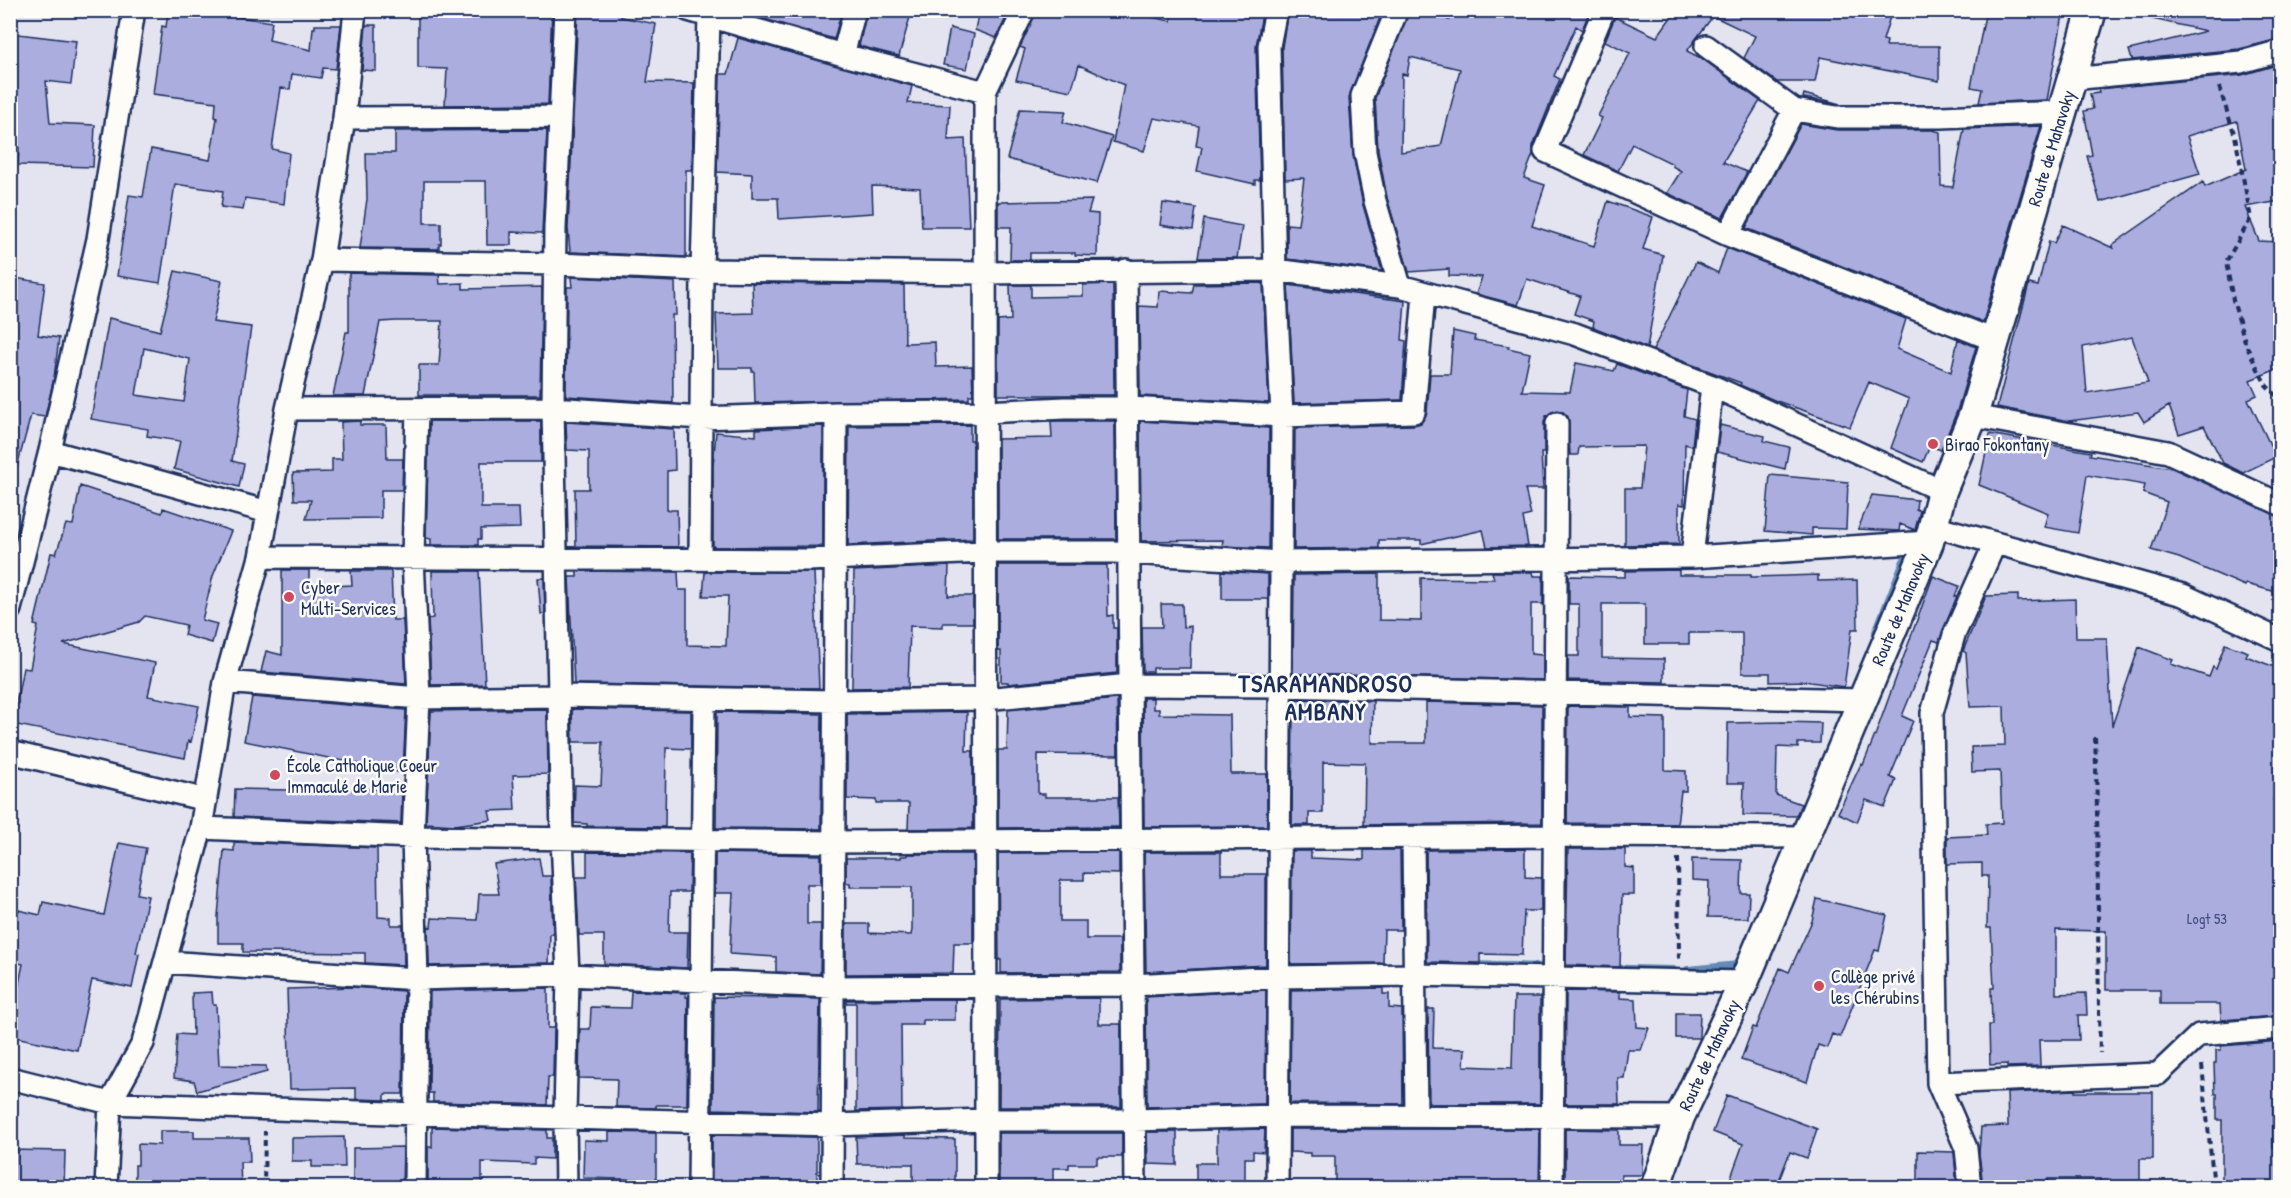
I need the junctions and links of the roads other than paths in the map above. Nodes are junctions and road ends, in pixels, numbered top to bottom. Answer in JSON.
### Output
{"nodes":[{"id":1,"x":134,"y":10,"type":"edge"},
{"id":2,"x":355,"y":10,"type":"edge"},
{"id":3,"x":565,"y":10,"type":"edge"},
{"id":4,"x":688,"y":10,"type":"edge"},
{"id":5,"x":855,"y":10,"type":"edge"},
{"id":6,"x":1024,"y":10,"type":"edge"},
{"id":7,"x":1276,"y":10,"type":"edge"},
{"id":8,"x":1397,"y":10,"type":"edge"},
{"id":9,"x":1604,"y":10,"type":"edge"},
{"id":10,"x":2092,"y":10,"type":"edge"},
{"id":11,"x":709,"y":18,"type":"junction"},
{"id":12,"x":1706,"y":46,"type":"dead end"},
{"id":13,"x":2280,"y":51,"type":"edge"},
{"id":14,"x":843,"y":55,"type":"junction"},
{"id":15,"x":2072,"y":79,"type":"junction"},
{"id":16,"x":985,"y":92,"type":"junction"},
{"id":17,"x":1794,"y":110,"type":"junction"},
{"id":18,"x":2062,"y":112,"type":"junction"},
{"id":19,"x":559,"y":117,"type":"junction"},
{"id":20,"x":344,"y":118,"type":"junction"},
{"id":21,"x":1728,"y":235,"type":"junction"},
{"id":22,"x":322,"y":260,"type":"junction"},
{"id":23,"x":556,"y":264,"type":"junction"},
{"id":24,"x":702,"y":270,"type":"junction"},
{"id":25,"x":1126,"y":270,"type":"junction"},
{"id":26,"x":1275,"y":270,"type":"junction"},
{"id":27,"x":985,"y":273,"type":"junction"},
{"id":28,"x":1400,"y":286,"type":"junction"},
{"id":29,"x":1424,"y":294,"type":"junction"},
{"id":30,"x":1994,"y":340,"type":"junction"},
{"id":31,"x":1712,"y":386,"type":"junction"},
{"id":32,"x":553,"y":408,"type":"junction"},
{"id":33,"x":1128,"y":408,"type":"junction"},
{"id":34,"x":287,"y":410,"type":"junction"},
{"id":35,"x":417,"y":410,"type":"junction"},
{"id":36,"x":985,"y":412,"type":"junction"},
{"id":37,"x":836,"y":413,"type":"junction"},
{"id":38,"x":1282,"y":416,"type":"junction"},
{"id":39,"x":1974,"y":417,"type":"junction"},
{"id":40,"x":702,"y":418,"type":"junction"},
{"id":41,"x":1557,"y":423,"type":"dead end"},
{"id":42,"x":50,"y":451,"type":"junction"},
{"id":43,"x":1942,"y":491,"type":"junction"},
{"id":44,"x":2280,"y":504,"type":"edge"},
{"id":45,"x":268,"y":512,"type":"junction"},
{"id":46,"x":1932,"y":534,"type":"junction"},
{"id":47,"x":1995,"y":543,"type":"junction"},
{"id":48,"x":985,"y":552,"type":"junction"},
{"id":49,"x":1121,"y":553,"type":"junction"},
{"id":50,"x":260,"y":556,"type":"junction"},
{"id":51,"x":1692,"y":556,"type":"junction"},
{"id":52,"x":413,"y":557,"type":"junction"},
{"id":53,"x":555,"y":559,"type":"junction"},
{"id":54,"x":700,"y":559,"type":"junction"},
{"id":55,"x":1556,"y":559,"type":"junction"},
{"id":56,"x":835,"y":560,"type":"junction"},
{"id":57,"x":1281,"y":562,"type":"junction"},
{"id":58,"x":10,"y":609,"type":"edge"},
{"id":59,"x":2280,"y":640,"type":"edge"},
{"id":60,"x":225,"y":682,"type":"junction"},
{"id":61,"x":1130,"y":685,"type":"junction"},
{"id":62,"x":1280,"y":686,"type":"junction"},
{"id":63,"x":1555,"y":692,"type":"junction"},
{"id":64,"x":560,"y":696,"type":"junction"},
{"id":65,"x":419,"y":698,"type":"junction"},
{"id":66,"x":986,"y":699,"type":"junction"},
{"id":67,"x":704,"y":700,"type":"junction"},
{"id":68,"x":1861,"y":700,"type":"junction"},
{"id":69,"x":834,"y":701,"type":"junction"},
{"id":70,"x":10,"y":752,"type":"edge"},
{"id":71,"x":206,"y":800,"type":"junction"},
{"id":72,"x":201,"y":828,"type":"junction"},
{"id":73,"x":1554,"y":836,"type":"junction"},
{"id":74,"x":414,"y":837,"type":"junction"},
{"id":75,"x":1804,"y":837,"type":"junction"},
{"id":76,"x":562,"y":838,"type":"junction"},
{"id":77,"x":1413,"y":838,"type":"junction"},
{"id":78,"x":702,"y":839,"type":"junction"},
{"id":79,"x":1132,"y":839,"type":"junction"},
{"id":80,"x":1279,"y":839,"type":"junction"},
{"id":81,"x":834,"y":842,"type":"junction"},
{"id":82,"x":986,"y":842,"type":"junction"},
{"id":83,"x":165,"y":962,"type":"junction"},
{"id":84,"x":568,"y":975,"type":"junction"},
{"id":85,"x":1415,"y":975,"type":"junction"},
{"id":86,"x":1278,"y":977,"type":"junction"},
{"id":87,"x":1553,"y":978,"type":"junction"},
{"id":88,"x":417,"y":979,"type":"junction"},
{"id":89,"x":701,"y":980,"type":"junction"},
{"id":90,"x":1744,"y":982,"type":"junction"},
{"id":91,"x":1133,"y":985,"type":"junction"},
{"id":92,"x":986,"y":986,"type":"junction"},
{"id":93,"x":833,"y":987,"type":"junction"},
{"id":94,"x":2280,"y":1028,"type":"edge"},
{"id":95,"x":10,"y":1078,"type":"edge"},
{"id":96,"x":1938,"y":1083,"type":"junction"},
{"id":97,"x":110,"y":1102,"type":"junction"},
{"id":98,"x":417,"y":1114,"type":"junction"},
{"id":99,"x":1277,"y":1116,"type":"junction"},
{"id":100,"x":1416,"y":1116,"type":"junction"},
{"id":101,"x":1552,"y":1117,"type":"junction"},
{"id":102,"x":1680,"y":1117,"type":"junction"},
{"id":103,"x":565,"y":1118,"type":"junction"},
{"id":104,"x":986,"y":1120,"type":"junction"},
{"id":105,"x":1134,"y":1120,"type":"junction"},
{"id":106,"x":700,"y":1122,"type":"junction"},
{"id":107,"x":832,"y":1125,"type":"junction"},
{"id":108,"x":106,"y":1188,"type":"edge"},
{"id":109,"x":415,"y":1188,"type":"edge"},
{"id":110,"x":567,"y":1188,"type":"edge"},
{"id":111,"x":699,"y":1188,"type":"edge"},
{"id":112,"x":832,"y":1188,"type":"edge"},
{"id":113,"x":986,"y":1188,"type":"edge"},
{"id":114,"x":1135,"y":1188,"type":"edge"},
{"id":115,"x":1277,"y":1188,"type":"edge"},
{"id":116,"x":1552,"y":1188,"type":"edge"},
{"id":117,"x":1655,"y":1188,"type":"edge"},
{"id":118,"x":1970,"y":1188,"type":"edge"}],
"edges":[{"from":1,"to":42,"type":"street"},
{"from":2,"to":20,"type":"street"},
{"from":3,"to":19,"type":"street"},
{"from":4,"to":11,"type":"street"},
{"from":5,"to":14,"type":"street"},
{"from":6,"to":16,"type":"street"},
{"from":7,"to":26,"type":"street"},
{"from":8,"to":28,"type":"street"},
{"from":9,"to":21,"type":"street"},
{"from":10,"to":15,"type":"street","name":"Route de Mahavoky"},
{"from":11,"to":14,"type":"street"},
{"from":11,"to":24,"type":"street"},
{"from":12,"to":17,"type":"street"},
{"from":13,"to":15,"type":"street"},
{"from":14,"to":16,"type":"street"},
{"from":15,"to":18,"type":"street","name":"Route de Mahavoky"},
{"from":16,"to":27,"type":"street"},
{"from":17,"to":18,"type":"street"},
{"from":17,"to":21,"type":"street"},
{"from":18,"to":30,"type":"street","name":"Route de Mahavoky"},
{"from":19,"to":20,"type":"street"},
{"from":19,"to":23,"type":"street"},
{"from":20,"to":22,"type":"street"},
{"from":21,"to":30,"type":"street"},
{"from":22,"to":23,"type":"street"},
{"from":22,"to":34,"type":"street"},
{"from":23,"to":24,"type":"street"},
{"from":23,"to":32,"type":"street"},
{"from":24,"to":27,"type":"street"},
{"from":24,"to":40,"type":"street"},
{"from":25,"to":26,"type":"street"},
{"from":25,"to":27,"type":"street"},
{"from":25,"to":33,"type":"street"},
{"from":26,"to":28,"type":"street"},
{"from":26,"to":38,"type":"street"},
{"from":27,"to":36,"type":"street"},
{"from":28,"to":29,"type":"street"},
{"from":29,"to":31,"type":"street"},
{"from":29,"to":38,"type":"street"},
{"from":30,"to":39,"type":"street","name":"Route de Mahavoky"},
{"from":31,"to":43,"type":"street"},
{"from":31,"to":51,"type":"street"},
{"from":32,"to":35,"type":"street"},
{"from":32,"to":40,"type":"street"},
{"from":32,"to":53,"type":"street"},
{"from":33,"to":36,"type":"street"},
{"from":33,"to":38,"type":"street"},
{"from":33,"to":49,"type":"street"},
{"from":34,"to":35,"type":"street"},
{"from":34,"to":45,"type":"street"},
{"from":35,"to":52,"type":"street"},
{"from":36,"to":37,"type":"street"},
{"from":36,"to":48,"type":"street"},
{"from":37,"to":40,"type":"street"},
{"from":37,"to":56,"type":"street"},
{"from":38,"to":57,"type":"street"},
{"from":39,"to":43,"type":"street","name":"Route de Mahavoky"},
{"from":39,"to":44,"type":"street"},
{"from":40,"to":54,"type":"street"},
{"from":41,"to":55,"type":"street"},
{"from":42,"to":45,"type":"street"},
{"from":42,"to":58,"type":"street"},
{"from":43,"to":46,"type":"street","name":"Route de Mahavoky"},
{"from":45,"to":50,"type":"street"},
{"from":46,"to":47,"type":"street"},
{"from":46,"to":51,"type":"street"},
{"from":46,"to":68,"type":"street","name":"Route de Mahavoky"},
{"from":47,"to":59,"type":"street"},
{"from":47,"to":96,"type":"street"},
{"from":48,"to":49,"type":"street"},
{"from":48,"to":56,"type":"street"},
{"from":48,"to":66,"type":"street"},
{"from":49,"to":57,"type":"street"},
{"from":49,"to":61,"type":"street"},
{"from":50,"to":52,"type":"street"},
{"from":50,"to":60,"type":"street"},
{"from":51,"to":55,"type":"street"},
{"from":52,"to":53,"type":"street"},
{"from":52,"to":65,"type":"street"},
{"from":53,"to":54,"type":"street"},
{"from":53,"to":64,"type":"street"},
{"from":54,"to":56,"type":"street"},
{"from":55,"to":57,"type":"street"},
{"from":55,"to":63,"type":"street"},
{"from":56,"to":69,"type":"street"},
{"from":57,"to":62,"type":"street"},
{"from":60,"to":65,"type":"street"},
{"from":60,"to":71,"type":"street"},
{"from":61,"to":62,"type":"street"},
{"from":61,"to":66,"type":"street"},
{"from":61,"to":79,"type":"street"},
{"from":62,"to":63,"type":"street"},
{"from":62,"to":80,"type":"street"},
{"from":63,"to":68,"type":"street"},
{"from":63,"to":73,"type":"street"},
{"from":64,"to":65,"type":"street"},
{"from":64,"to":67,"type":"street"},
{"from":64,"to":76,"type":"street"},
{"from":65,"to":74,"type":"street"},
{"from":66,"to":69,"type":"street"},
{"from":66,"to":82,"type":"street"},
{"from":67,"to":69,"type":"street"},
{"from":67,"to":78,"type":"street"},
{"from":68,"to":75,"type":"street","name":"Route de Mahavoky"},
{"from":69,"to":81,"type":"street"},
{"from":70,"to":71,"type":"street"},
{"from":71,"to":72,"type":"street"},
{"from":72,"to":74,"type":"street"},
{"from":72,"to":83,"type":"street"},
{"from":73,"to":75,"type":"street"},
{"from":73,"to":77,"type":"street"},
{"from":73,"to":87,"type":"street"},
{"from":74,"to":76,"type":"street"},
{"from":74,"to":88,"type":"street"},
{"from":75,"to":90,"type":"street","name":"Route de Mahavoky"},
{"from":76,"to":78,"type":"street"},
{"from":76,"to":84,"type":"street"},
{"from":77,"to":80,"type":"street"},
{"from":77,"to":85,"type":"street"},
{"from":78,"to":81,"type":"street"},
{"from":78,"to":89,"type":"street"},
{"from":79,"to":80,"type":"street"},
{"from":79,"to":82,"type":"street"},
{"from":79,"to":91,"type":"street"},
{"from":80,"to":86,"type":"street"},
{"from":81,"to":82,"type":"street"},
{"from":81,"to":93,"type":"street"},
{"from":82,"to":92,"type":"street"},
{"from":83,"to":88,"type":"street"},
{"from":83,"to":97,"type":"street"},
{"from":84,"to":88,"type":"street"},
{"from":84,"to":89,"type":"street"},
{"from":84,"to":103,"type":"street"},
{"from":85,"to":86,"type":"street"},
{"from":85,"to":87,"type":"street"},
{"from":85,"to":100,"type":"street"},
{"from":86,"to":91,"type":"street"},
{"from":86,"to":99,"type":"street"},
{"from":87,"to":90,"type":"street"},
{"from":87,"to":101,"type":"street"},
{"from":88,"to":98,"type":"street"},
{"from":89,"to":93,"type":"street"},
{"from":89,"to":106,"type":"street"},
{"from":90,"to":102,"type":"street","name":"Route de Mahavoky"},
{"from":91,"to":92,"type":"street"},
{"from":91,"to":105,"type":"street"},
{"from":92,"to":93,"type":"street"},
{"from":92,"to":104,"type":"street"},
{"from":93,"to":107,"type":"street"},
{"from":94,"to":96,"type":"street"},
{"from":95,"to":97,"type":"street"},
{"from":96,"to":118,"type":"street"},
{"from":97,"to":98,"type":"street"},
{"from":97,"to":108,"type":"street"},
{"from":98,"to":103,"type":"street"},
{"from":98,"to":109,"type":"street"},
{"from":99,"to":100,"type":"street"},
{"from":99,"to":105,"type":"street"},
{"from":99,"to":115,"type":"street"},
{"from":100,"to":101,"type":"street"},
{"from":101,"to":102,"type":"street"},
{"from":101,"to":116,"type":"street"},
{"from":102,"to":117,"type":"street","name":"Route de Mahavoky"},
{"from":103,"to":106,"type":"street"},
{"from":103,"to":110,"type":"street"},
{"from":104,"to":105,"type":"street"},
{"from":104,"to":107,"type":"street"},
{"from":104,"to":113,"type":"street"},
{"from":105,"to":114,"type":"street"},
{"from":106,"to":107,"type":"street"},
{"from":106,"to":111,"type":"street"},
{"from":107,"to":112,"type":"street"}]}
